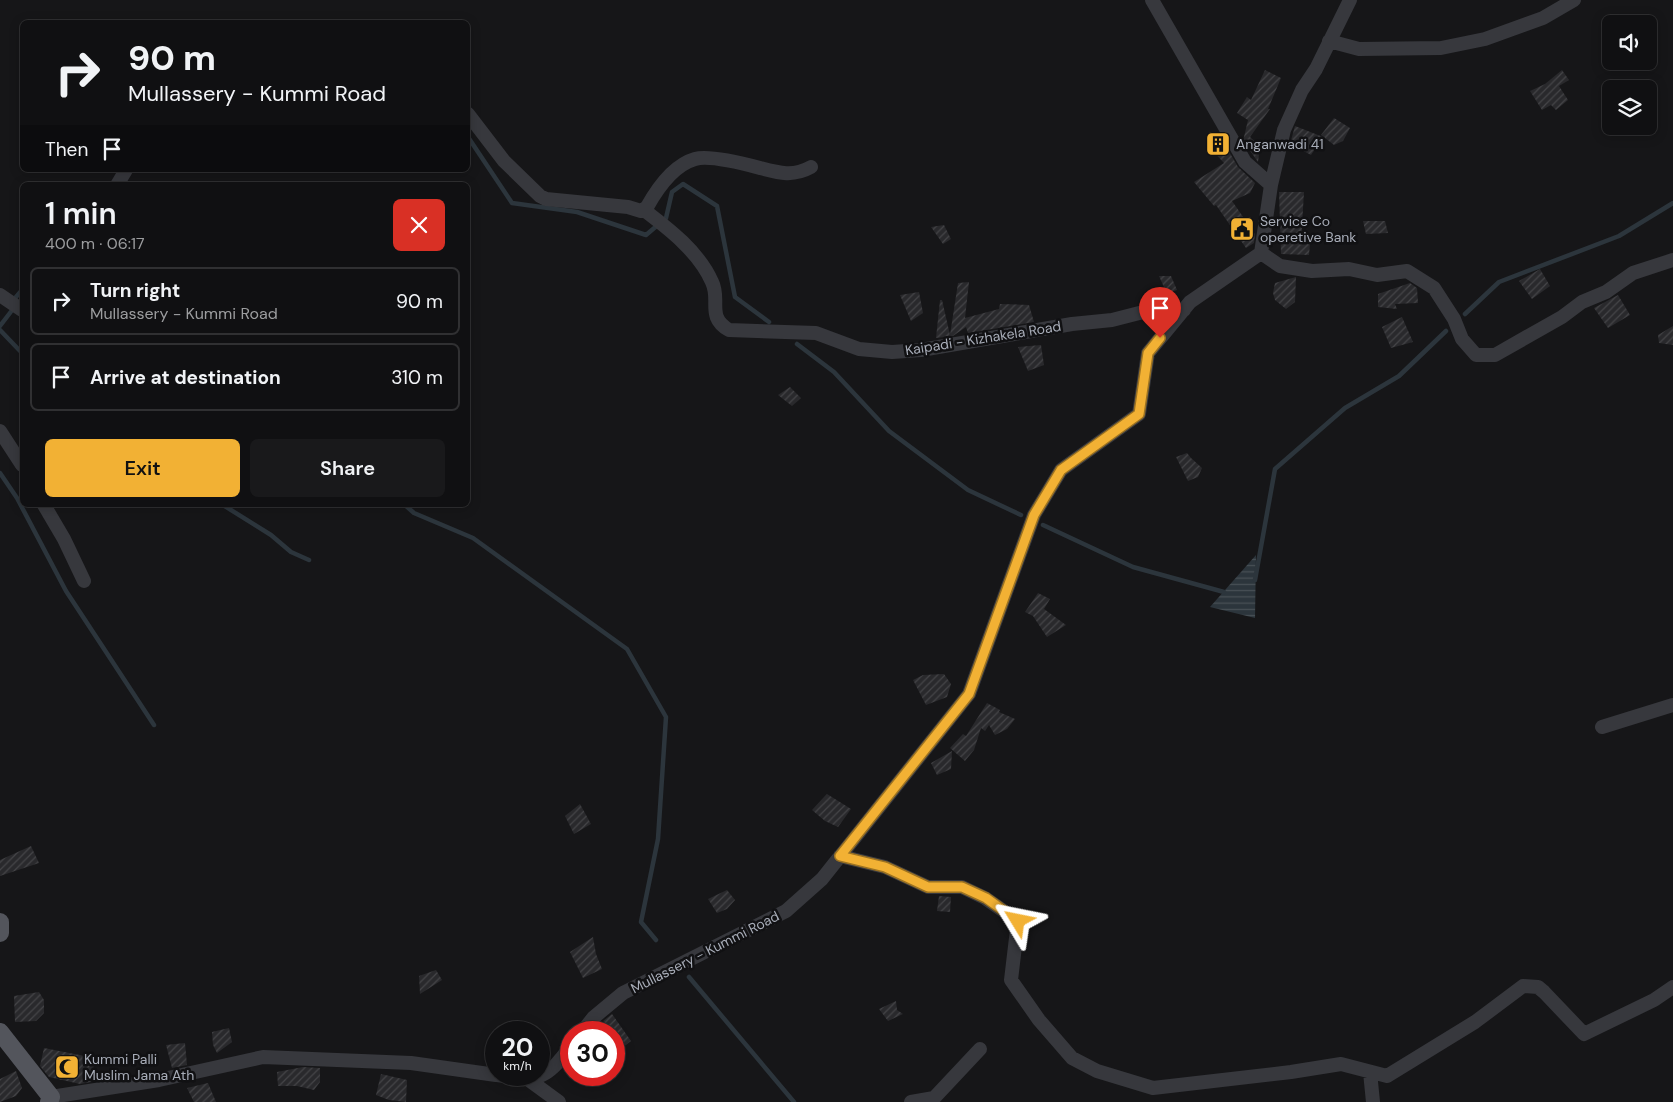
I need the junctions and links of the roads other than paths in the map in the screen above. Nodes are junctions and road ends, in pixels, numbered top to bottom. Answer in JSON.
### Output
{"nodes":[{"id":1,"x":1152,"y":0,"type":"edge"},
{"id":2,"x":1350,"y":0,"type":"edge"},
{"id":3,"x":1574,"y":0,"type":"edge"},
{"id":4,"x":1329,"y":41,"type":"junction"},
{"id":5,"x":470,"y":117,"type":"edge"},
{"id":6,"x":811,"y":167,"type":"dead end"},
{"id":7,"x":1271,"y":185,"type":"junction"},
{"id":8,"x":638,"y":209,"type":"junction"},
{"id":9,"x":1261,"y":253,"type":"junction"},
{"id":10,"x":1673,"y":260,"type":"edge"},
{"id":11,"x":3,"y":297,"type":"edge"},
{"id":12,"x":20,"y":309,"type":"edge"},
{"id":13,"x":1184,"y":310,"type":"junction"},
{"id":14,"x":0,"y":431,"type":"edge"},
{"id":15,"x":20,"y":462,"type":"edge"},
{"id":16,"x":45,"y":507,"type":"edge"},
{"id":17,"x":84,"y":581,"type":"dead end"},
{"id":18,"x":1673,"y":705,"type":"edge"},
{"id":19,"x":1602,"y":727,"type":"dead end"},
{"id":20,"x":840,"y":856,"type":"junction"},
{"id":21,"x":0,"y":922,"type":"edge"},
{"id":22,"x":0,"y":933,"type":"edge"},
{"id":23,"x":1672,"y":990,"type":"edge"},
{"id":24,"x":591,"y":1021,"type":"edge"},
{"id":25,"x":0,"y":1032,"type":"edge"},
{"id":26,"x":980,"y":1049,"type":"dead end"},
{"id":27,"x":560,"y":1061,"type":"edge"},
{"id":28,"x":550,"y":1071,"type":"edge"},
{"id":29,"x":1370,"y":1072,"type":"junction"},
{"id":30,"x":485,"y":1073,"type":"edge"},
{"id":31,"x":537,"y":1086,"type":"edge"},
{"id":32,"x":50,"y":1100,"type":"edge"},
{"id":33,"x":559,"y":1102,"type":"edge"},
{"id":34,"x":911,"y":1102,"type":"edge"},
{"id":35,"x":1373,"y":1102,"type":"edge"}],
"edges":[{"from":1,"to":7,"type":"street"},
{"from":2,"to":4,"type":"street"},
{"from":3,"to":4,"type":"street"},
{"from":4,"to":7,"type":"street"},
{"from":5,"to":8,"type":"street"},
{"from":6,"to":8,"type":"street"},
{"from":7,"to":9,"type":"street"},
{"from":8,"to":13,"type":"street","name":"Kaipadi - Kizhakela Road"},
{"from":9,"to":10,"type":"street"},
{"from":9,"to":13,"type":"street","name":"Mullassery - Kummi Road"},
{"from":11,"to":12,"type":"street"},
{"from":13,"to":20,"type":"street","name":"Mullassery - Kummi Road"},
{"from":14,"to":15,"type":"street"},
{"from":16,"to":17,"type":"street"},
{"from":18,"to":19,"type":"street"},
{"from":20,"to":24,"type":"street","name":"Mullassery - Kummi Road"},
{"from":20,"to":29,"type":"street"},
{"from":21,"to":22,"type":"main road"},
{"from":23,"to":29,"type":"street"},
{"from":25,"to":32,"type":"main road"},
{"from":26,"to":34,"type":"street"},
{"from":27,"to":28,"type":"street"},
{"from":29,"to":35,"type":"street"},
{"from":30,"to":32,"type":"street"},
{"from":31,"to":33,"type":"street"}]}
